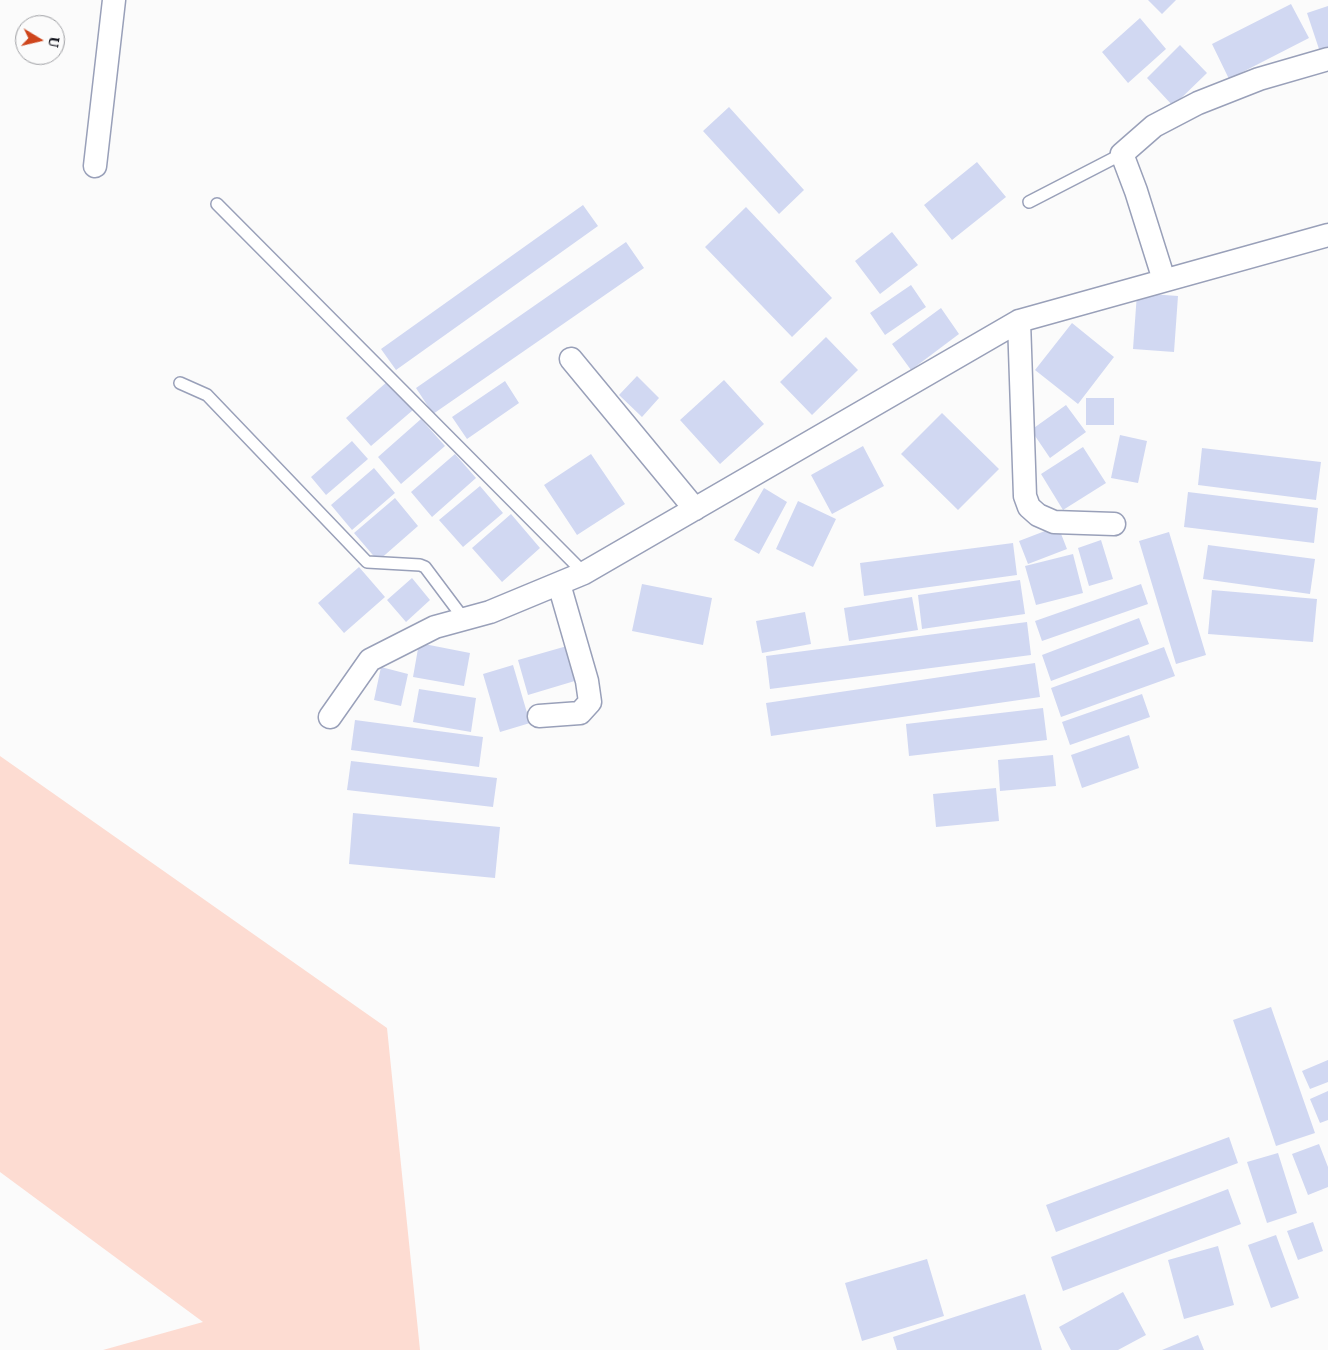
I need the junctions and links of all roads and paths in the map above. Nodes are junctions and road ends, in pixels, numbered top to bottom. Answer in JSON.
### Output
{"nodes":[{"id":1,"x":114,"y":0,"type":"edge"},
{"id":2,"x":1328,"y":59,"type":"edge"},
{"id":3,"x":1122,"y":154,"type":"junction"},
{"id":4,"x":95,"y":166,"type":"dead end"},
{"id":5,"x":1029,"y":202,"type":"dead end"},
{"id":6,"x":217,"y":204,"type":"dead end"},
{"id":7,"x":1328,"y":235,"type":"edge"},
{"id":8,"x":1164,"y":280,"type":"junction"},
{"id":9,"x":1019,"y":321,"type":"junction"},
{"id":10,"x":571,"y":359,"type":"dead end"},
{"id":11,"x":180,"y":383,"type":"dead end"},
{"id":12,"x":695,"y":509,"type":"junction"},
{"id":13,"x":1114,"y":524,"type":"dead end"},
{"id":14,"x":584,"y":574,"type":"junction"},
{"id":15,"x":559,"y":584,"type":"junction"},
{"id":16,"x":464,"y":619,"type":"junction"},
{"id":17,"x":539,"y":716,"type":"dead end"},
{"id":18,"x":330,"y":717,"type":"dead end"}],
"edges":[{"from":1,"to":4,"type":"street"},
{"from":2,"to":3,"type":"street"},
{"from":3,"to":5,"type":"lane"},
{"from":3,"to":8,"type":"street"},
{"from":6,"to":14,"type":"lane"},
{"from":7,"to":8,"type":"street"},
{"from":8,"to":9,"type":"street"},
{"from":9,"to":12,"type":"street"},
{"from":9,"to":13,"type":"street"},
{"from":10,"to":12,"type":"street"},
{"from":11,"to":16,"type":"lane"},
{"from":12,"to":14,"type":"street"},
{"from":14,"to":15,"type":"street"},
{"from":15,"to":16,"type":"street"},
{"from":15,"to":17,"type":"street"},
{"from":16,"to":18,"type":"street"}]}
